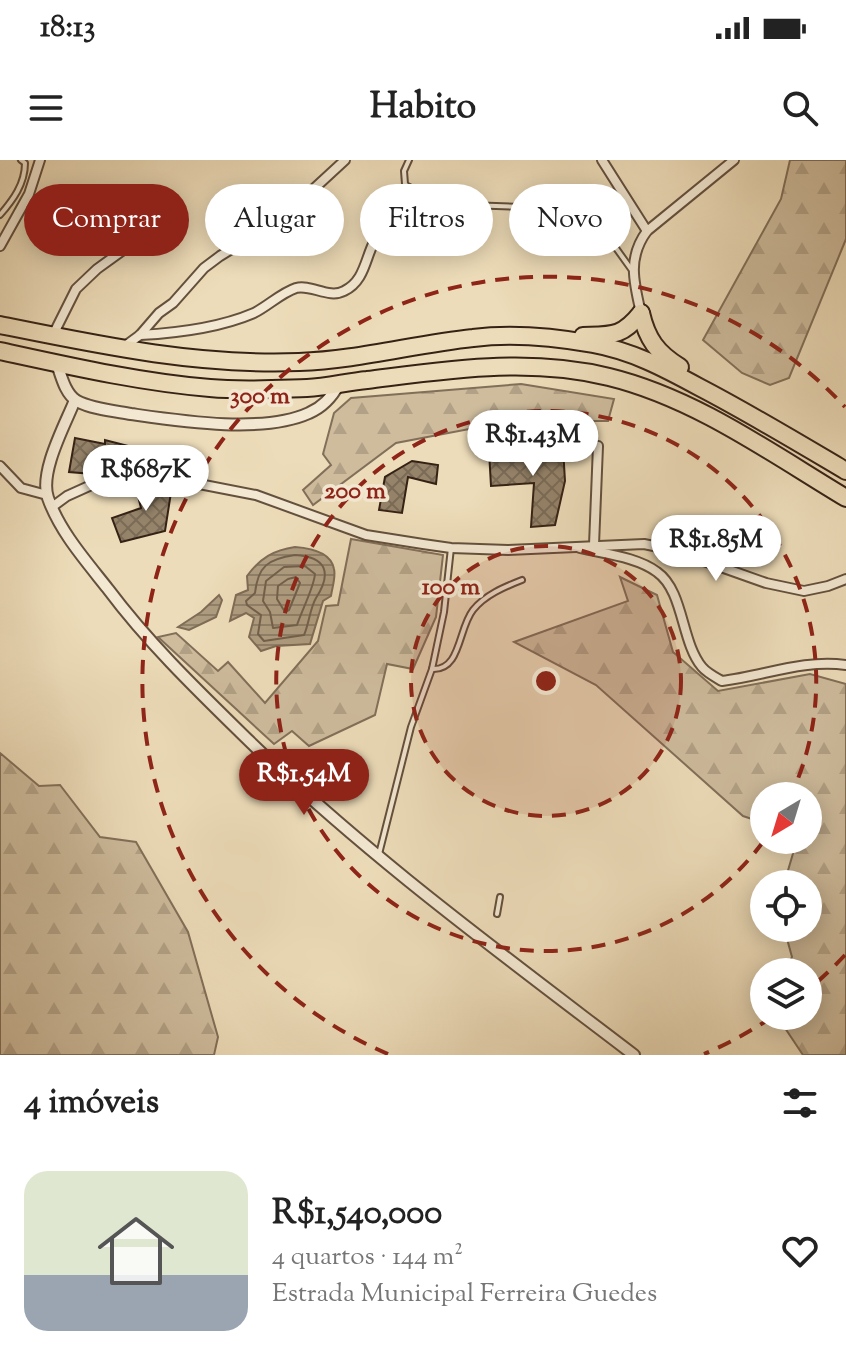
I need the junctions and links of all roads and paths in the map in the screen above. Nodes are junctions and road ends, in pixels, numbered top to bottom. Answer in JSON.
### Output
{"nodes":[{"id":1,"x":21,"y":160,"type":"edge"},
{"id":2,"x":40,"y":160,"type":"edge"},
{"id":3,"x":345,"y":160,"type":"edge"},
{"id":4,"x":409,"y":160,"type":"edge"},
{"id":5,"x":602,"y":160,"type":"edge"},
{"id":6,"x":734,"y":160,"type":"edge"},
{"id":7,"x":407,"y":184,"type":"edge"},
{"id":8,"x":493,"y":206,"type":"edge"},
{"id":9,"x":0,"y":215,"type":"edge"},
{"id":10,"x":647,"y":231,"type":"junction"},
{"id":11,"x":0,"y":246,"type":"edge"},
{"id":12,"x":115,"y":256,"type":"edge"},
{"id":13,"x":369,"y":256,"type":"edge"},
{"id":14,"x":631,"y":269,"type":"junction"},
{"id":15,"x":641,"y":313,"type":"junction"},
{"id":16,"x":0,"y":325,"type":"edge"},
{"id":17,"x":140,"y":335,"type":"junction"},
{"id":18,"x":52,"y":336,"type":"junction"},
{"id":19,"x":535,"y":337,"type":"junction"},
{"id":20,"x":121,"y":349,"type":"junction"},
{"id":21,"x":0,"y":351,"type":"edge"},
{"id":22,"x":57,"y":364,"type":"junction"},
{"id":23,"x":339,"y":384,"type":"junction"},
{"id":24,"x":75,"y":400,"type":"junction"},
{"id":25,"x":779,"y":430,"type":"junction"},
{"id":26,"x":598,"y":446,"type":"dead end"},
{"id":27,"x":0,"y":466,"type":"edge"},
{"id":28,"x":846,"y":471,"type":"edge"},
{"id":29,"x":47,"y":495,"type":"junction"},
{"id":30,"x":846,"y":498,"type":"edge"},
{"id":31,"x":52,"y":507,"type":"junction"},
{"id":32,"x":594,"y":545,"type":"junction"},
{"id":33,"x":576,"y":547,"type":"junction"},
{"id":34,"x":451,"y":548,"type":"junction"},
{"id":35,"x":846,"y":579,"type":"edge"},
{"id":36,"x":522,"y":580,"type":"dead end"},
{"id":37,"x":846,"y":665,"type":"edge"},
{"id":38,"x":432,"y":669,"type":"junction"},
{"id":39,"x":378,"y":857,"type":"junction"},
{"id":40,"x":500,"y":897,"type":"dead end"},
{"id":41,"x":497,"y":914,"type":"dead end"},
{"id":42,"x":634,"y":1055,"type":"edge"}],
"edges":[{"from":1,"to":9,"type":"lane"},
{"from":2,"to":11,"type":"street"},
{"from":3,"to":17,"type":"street"},
{"from":4,"to":7,"type":"lane"},
{"from":5,"to":10,"type":"street"},
{"from":6,"to":10,"type":"street"},
{"from":8,"to":14,"type":"lane"},
{"from":10,"to":14,"type":"street"},
{"from":12,"to":18,"type":"street"},
{"from":13,"to":17,"type":"street"},
{"from":14,"to":15,"type":"street"},
{"from":15,"to":19,"type":"highway"},
{"from":15,"to":25,"type":"highway"},
{"from":16,"to":18,"type":"highway"},
{"from":17,"to":20,"type":"street"},
{"from":18,"to":20,"type":"highway"},
{"from":19,"to":20,"type":"highway"},
{"from":19,"to":25,"type":"highway"},
{"from":21,"to":22,"type":"highway"},
{"from":22,"to":23,"type":"highway"},
{"from":22,"to":24,"type":"street"},
{"from":23,"to":24,"type":"street"},
{"from":23,"to":30,"type":"highway"},
{"from":24,"to":29,"type":"street"},
{"from":25,"to":28,"type":"highway"},
{"from":26,"to":32,"type":"street"},
{"from":27,"to":29,"type":"street"},
{"from":29,"to":31,"type":"street"},
{"from":31,"to":34,"type":"street"},
{"from":31,"to":39,"type":"street"},
{"from":32,"to":33,"type":"street"},
{"from":32,"to":35,"type":"street"},
{"from":33,"to":34,"type":"street"},
{"from":33,"to":37,"type":"street"},
{"from":34,"to":38,"type":"lane"},
{"from":36,"to":38,"type":"lane"},
{"from":38,"to":39,"type":"lane"},
{"from":39,"to":42,"type":"street"},
{"from":40,"to":41,"type":"lane"}]}
